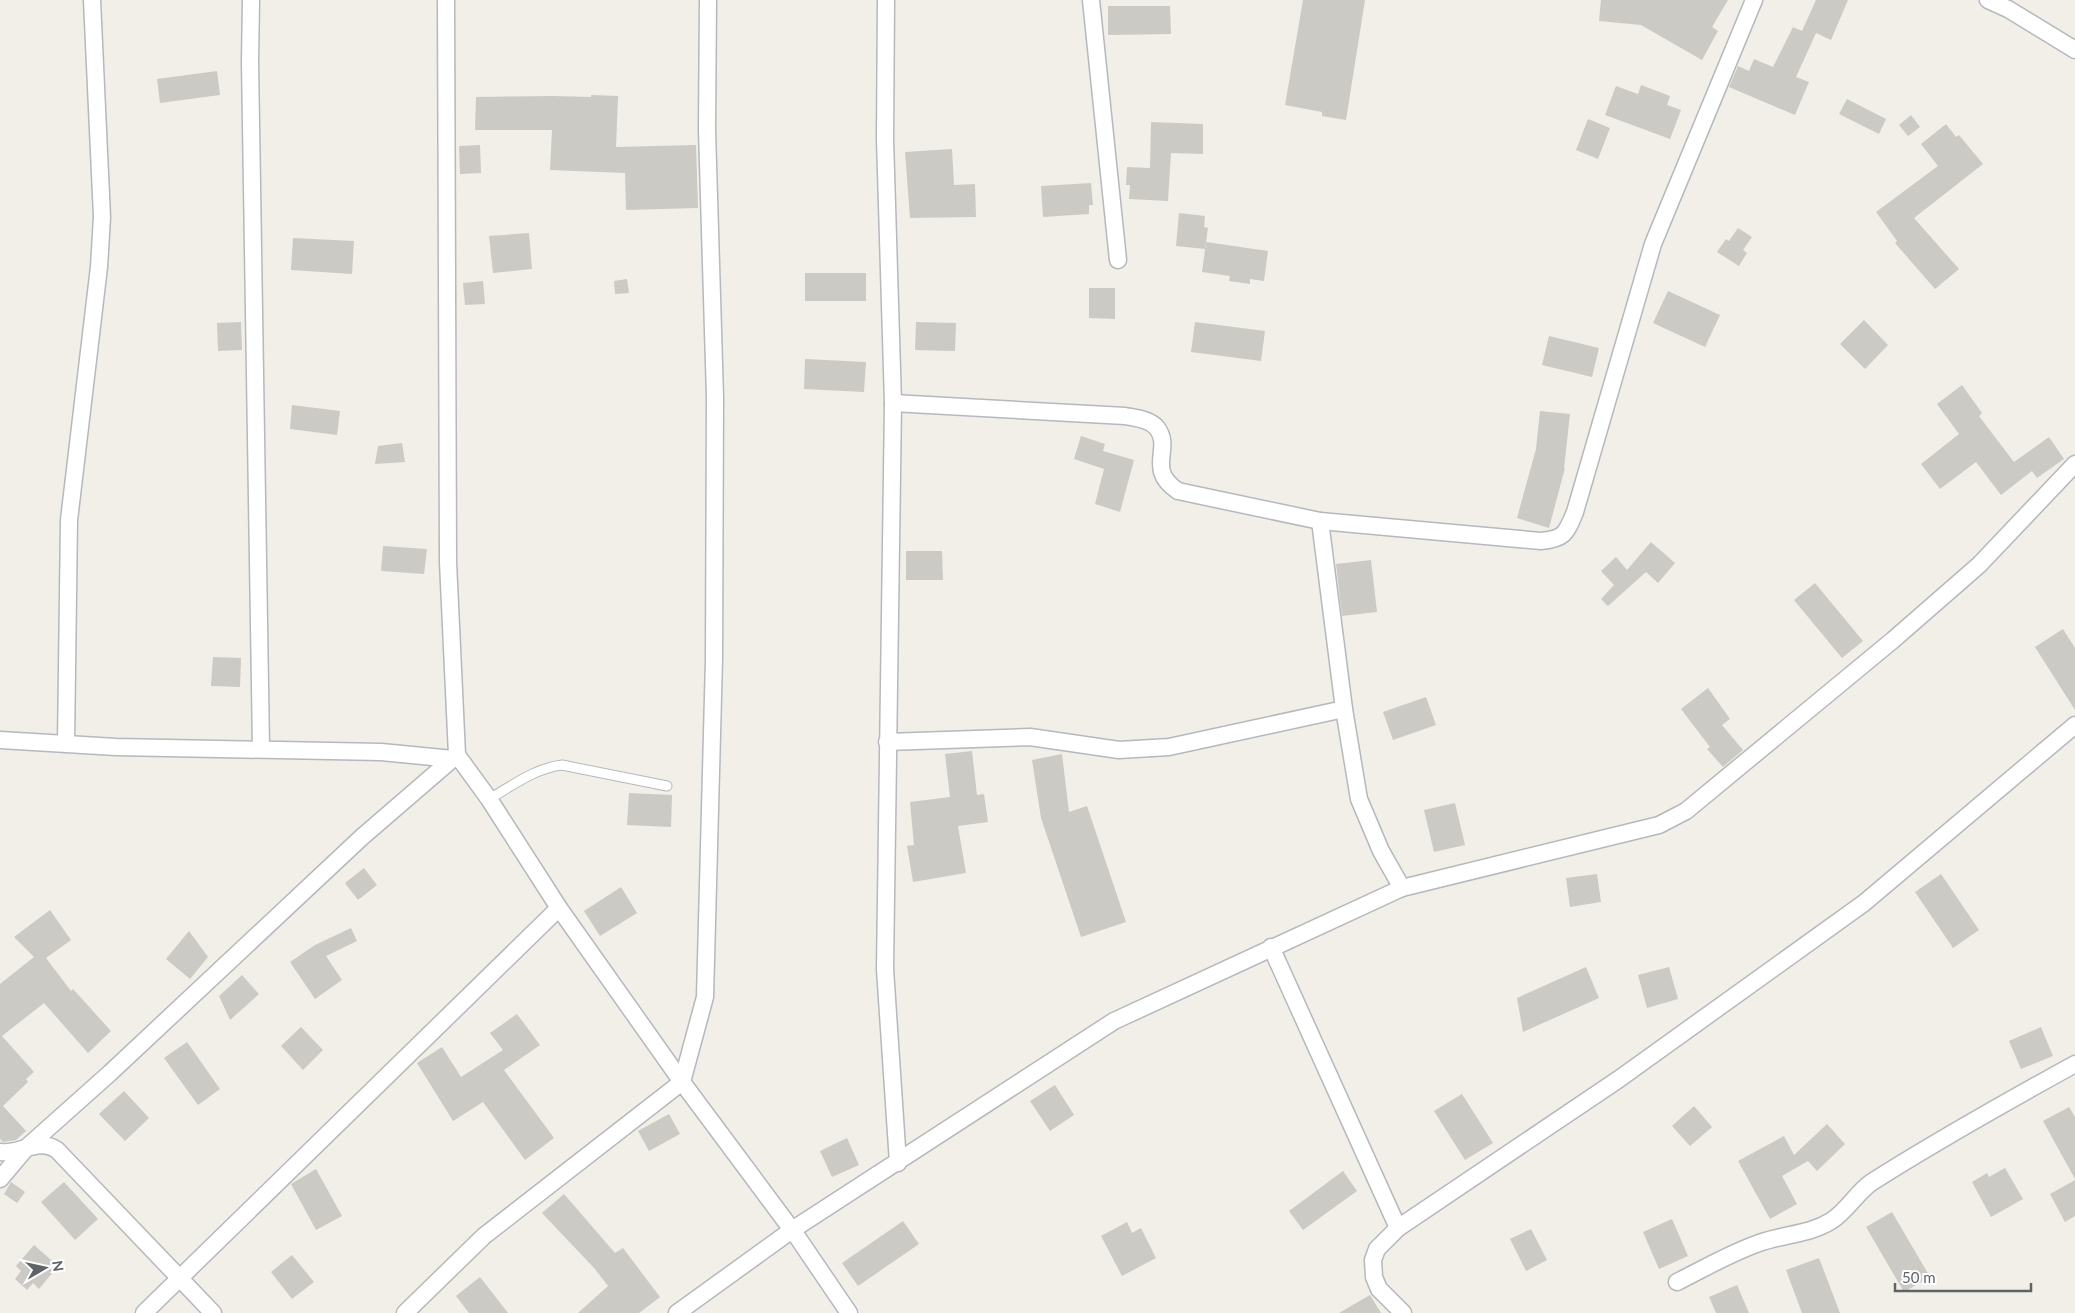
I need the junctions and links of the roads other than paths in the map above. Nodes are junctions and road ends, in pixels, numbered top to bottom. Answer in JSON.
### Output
{"nodes":[{"id":1,"x":92,"y":0,"type":"edge"},
{"id":2,"x":251,"y":0,"type":"edge"},
{"id":3,"x":446,"y":0,"type":"edge"},
{"id":4,"x":708,"y":0,"type":"edge"},
{"id":5,"x":886,"y":0,"type":"edge"},
{"id":6,"x":1091,"y":0,"type":"edge"},
{"id":7,"x":1754,"y":0,"type":"edge"},
{"id":8,"x":1988,"y":0,"type":"edge"},
{"id":9,"x":2010,"y":4,"type":"edge"},
{"id":10,"x":2075,"y":50,"type":"edge"},
{"id":11,"x":1118,"y":260,"type":"dead end"},
{"id":12,"x":893,"y":403,"type":"junction"},
{"id":13,"x":2075,"y":464,"type":"edge"},
{"id":14,"x":1320,"y":521,"type":"junction"},
{"id":15,"x":1344,"y":709,"type":"junction"},
{"id":16,"x":2075,"y":725,"type":"edge"},
{"id":17,"x":0,"y":740,"type":"edge"},
{"id":18,"x":887,"y":742,"type":"junction"},
{"id":19,"x":66,"y":743,"type":"junction"},
{"id":20,"x":261,"y":748,"type":"junction"},
{"id":21,"x":455,"y":757,"type":"junction"},
{"id":22,"x":667,"y":786,"type":"dead end"},
{"id":23,"x":489,"y":799,"type":"junction"},
{"id":24,"x":1402,"y":888,"type":"junction"},
{"id":25,"x":559,"y":908,"type":"junction"},
{"id":26,"x":1270,"y":947,"type":"junction"},
{"id":27,"x":2075,"y":1064,"type":"edge"},
{"id":28,"x":682,"y":1082,"type":"junction"},
{"id":29,"x":26,"y":1147,"type":"junction"},
{"id":30,"x":0,"y":1152,"type":"edge"},
{"id":31,"x":898,"y":1163,"type":"junction"},
{"id":32,"x":0,"y":1179,"type":"edge"},
{"id":33,"x":1398,"y":1228,"type":"junction"},
{"id":34,"x":792,"y":1230,"type":"junction"},
{"id":35,"x":180,"y":1276,"type":"junction"},
{"id":36,"x":1677,"y":1282,"type":"dead end"},
{"id":37,"x":144,"y":1313,"type":"edge"},
{"id":38,"x":213,"y":1313,"type":"edge"},
{"id":39,"x":405,"y":1313,"type":"edge"},
{"id":40,"x":677,"y":1313,"type":"edge"},
{"id":41,"x":849,"y":1313,"type":"edge"},
{"id":42,"x":1403,"y":1313,"type":"edge"}],
"edges":[{"from":1,"to":19,"type":"street"},
{"from":2,"to":20,"type":"street"},
{"from":3,"to":21,"type":"street"},
{"from":4,"to":28,"type":"street"},
{"from":5,"to":12,"type":"street"},
{"from":6,"to":11,"type":"street"},
{"from":7,"to":14,"type":"street"},
{"from":8,"to":9,"type":"street"},
{"from":9,"to":10,"type":"street"},
{"from":12,"to":14,"type":"street"},
{"from":12,"to":18,"type":"street"},
{"from":13,"to":24,"type":"street"},
{"from":14,"to":15,"type":"street"},
{"from":15,"to":18,"type":"street"},
{"from":15,"to":24,"type":"street"},
{"from":16,"to":33,"type":"street"},
{"from":17,"to":19,"type":"street"},
{"from":18,"to":31,"type":"street"},
{"from":19,"to":20,"type":"street"},
{"from":20,"to":21,"type":"street"},
{"from":21,"to":23,"type":"street"},
{"from":21,"to":29,"type":"street"},
{"from":22,"to":23,"type":"lane"},
{"from":23,"to":25,"type":"street"},
{"from":24,"to":26,"type":"street"},
{"from":25,"to":28,"type":"street"},
{"from":25,"to":35,"type":"street"},
{"from":26,"to":31,"type":"street"},
{"from":26,"to":33,"type":"street"},
{"from":27,"to":36,"type":"street"},
{"from":28,"to":34,"type":"street"},
{"from":28,"to":39,"type":"street"},
{"from":29,"to":30,"type":"street"},
{"from":29,"to":32,"type":"street"},
{"from":29,"to":35,"type":"street"},
{"from":31,"to":34,"type":"street"},
{"from":33,"to":42,"type":"street"},
{"from":34,"to":40,"type":"street"},
{"from":34,"to":41,"type":"street"},
{"from":35,"to":37,"type":"street"},
{"from":35,"to":38,"type":"street"}]}
